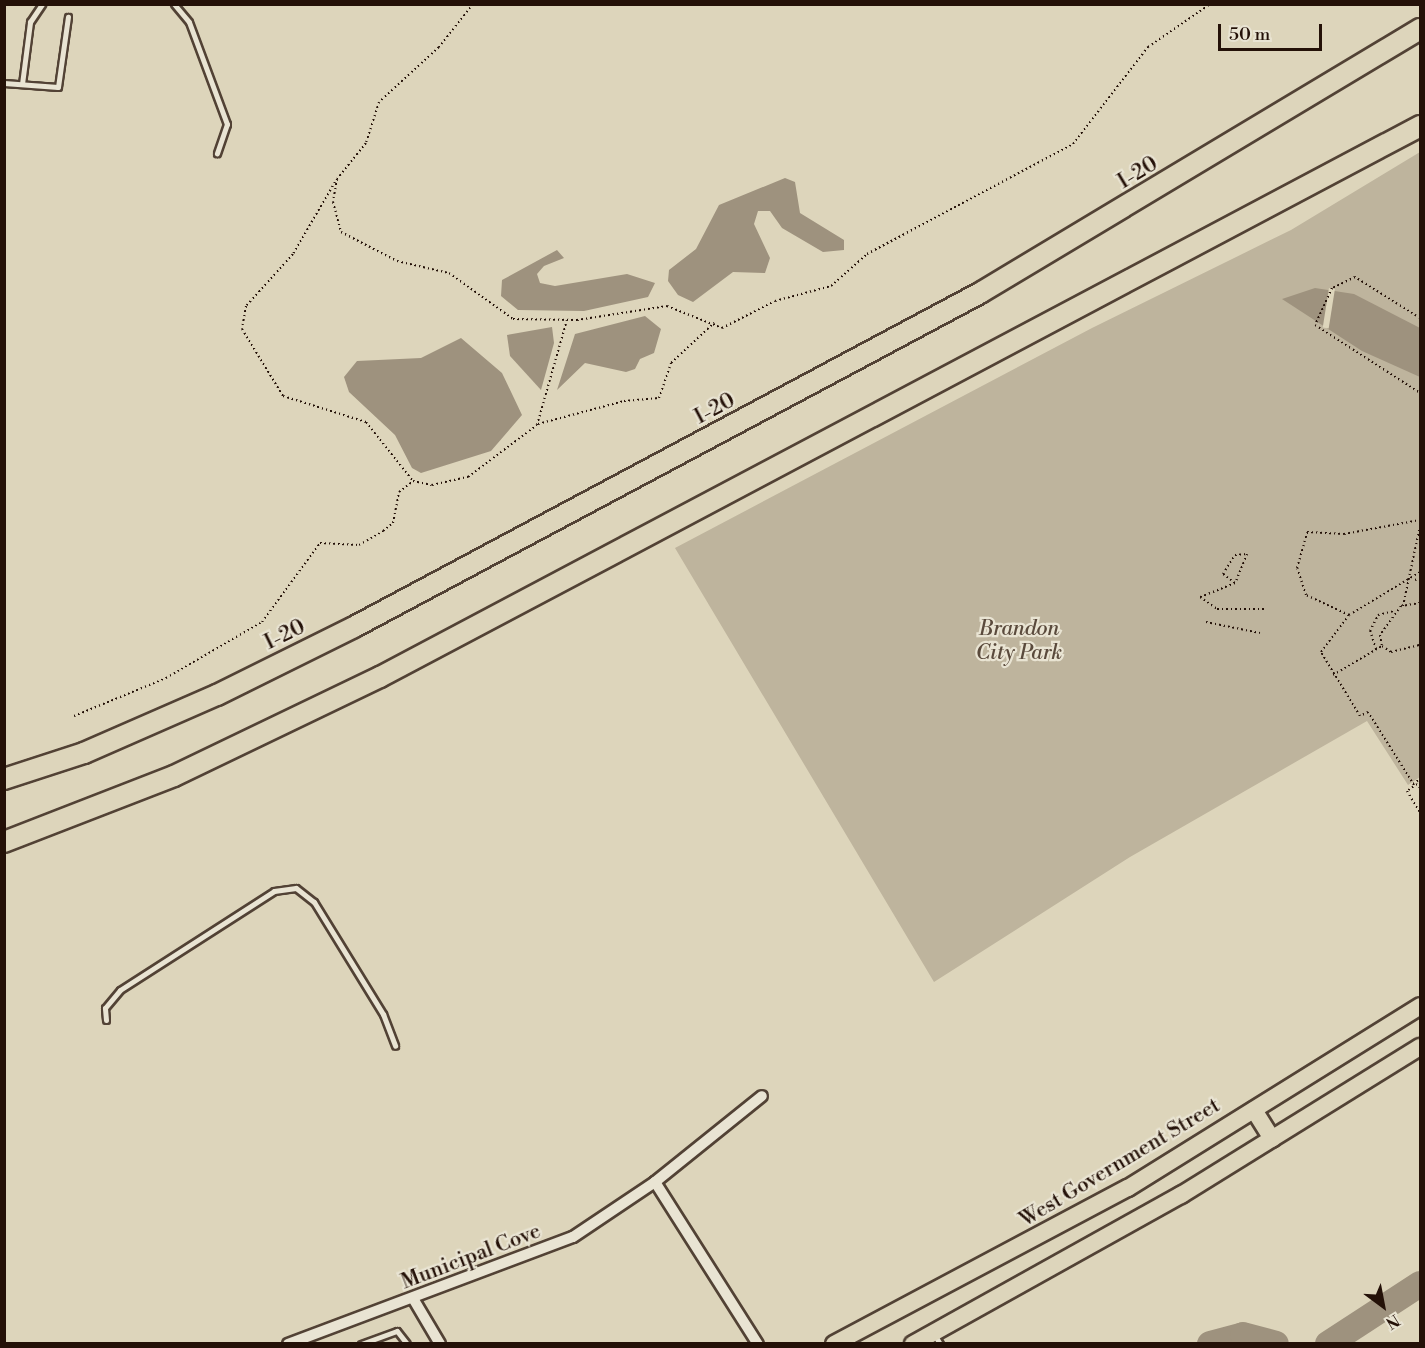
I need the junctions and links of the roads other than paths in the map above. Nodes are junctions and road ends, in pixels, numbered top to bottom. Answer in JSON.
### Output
{"nodes":[{"id":1,"x":42,"y":4,"type":"edge"},
{"id":2,"x":174,"y":4,"type":"edge"},
{"id":3,"x":68,"y":17,"type":"dead end"},
{"id":4,"x":1420,"y":29,"type":"edge"},
{"id":5,"x":4,"y":83,"type":"edge"},
{"id":6,"x":22,"y":84,"type":"junction"},
{"id":7,"x":1420,"y":126,"type":"edge"},
{"id":8,"x":217,"y":153,"type":"dead end"},
{"id":9,"x":4,"y":779,"type":"edge"},
{"id":10,"x":4,"y":842,"type":"edge"},
{"id":11,"x":1420,"y":1006,"type":"edge"},
{"id":12,"x":106,"y":1020,"type":"dead end"},
{"id":13,"x":395,"y":1046,"type":"dead end"},
{"id":14,"x":1420,"y":1047,"type":"edge"},
{"id":15,"x":762,"y":1096,"type":"dead end"},
{"id":16,"x":1254,"y":1110,"type":"junction"},
{"id":17,"x":1272,"y":1139,"type":"junction"},
{"id":18,"x":655,"y":1182,"type":"junction"},
{"id":19,"x":414,"y":1300,"type":"junction"},
{"id":20,"x":936,"y":1338,"type":"edge"},
{"id":21,"x":289,"y":1343,"type":"edge"},
{"id":22,"x":361,"y":1344,"type":"edge"},
{"id":23,"x":407,"y":1344,"type":"edge"},
{"id":24,"x":440,"y":1344,"type":"edge"},
{"id":25,"x":758,"y":1344,"type":"edge"},
{"id":26,"x":834,"y":1344,"type":"edge"},
{"id":27,"x":913,"y":1344,"type":"edge"}],
"edges":[{"from":1,"to":6,"type":"lane"},
{"from":2,"to":8,"type":"lane"},
{"from":3,"to":6,"type":"lane"},
{"from":4,"to":9,"type":"highway","name":"I-20"},
{"from":5,"to":6,"type":"lane"},
{"from":7,"to":10,"type":"highway"},
{"from":11,"to":16,"type":"main road","name":"West Government Street"},
{"from":12,"to":13,"type":"lane"},
{"from":14,"to":17,"type":"main road"},
{"from":15,"to":18,"type":"street","name":"Municipal Cove"},
{"from":16,"to":17,"type":"main road"},
{"from":16,"to":26,"type":"main road","name":"West Government Street"},
{"from":17,"to":20,"type":"main road"},
{"from":18,"to":19,"type":"street","name":"Municipal Cove"},
{"from":18,"to":25,"type":"street"},
{"from":19,"to":21,"type":"street","name":"Municipal Cove"},
{"from":19,"to":24,"type":"street"},
{"from":20,"to":27,"type":"main road"},
{"from":22,"to":23,"type":"lane"}]}
